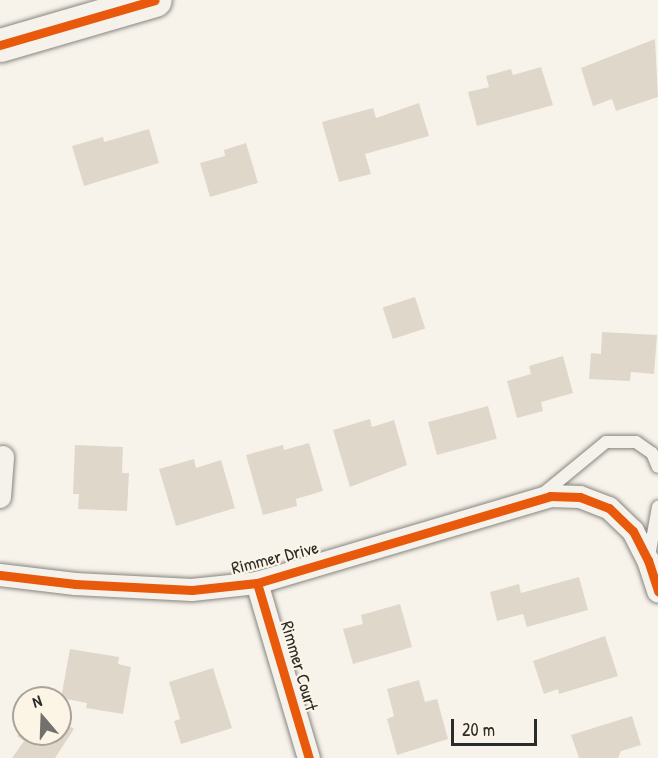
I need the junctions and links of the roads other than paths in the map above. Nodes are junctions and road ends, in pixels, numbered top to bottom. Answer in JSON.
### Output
{"nodes":[{"id":1,"x":155,"y":0,"type":"edge"},
{"id":2,"x":0,"y":45,"type":"edge"},
{"id":3,"x":3,"y":457,"type":"dead end"},
{"id":4,"x":658,"y":466,"type":"edge"},
{"id":5,"x":0,"y":497,"type":"edge"},
{"id":6,"x":540,"y":499,"type":"junction"},
{"id":7,"x":658,"y":507,"type":"edge"},
{"id":8,"x":648,"y":560,"type":"junction"},
{"id":9,"x":0,"y":575,"type":"edge"},
{"id":10,"x":257,"y":583,"type":"junction"},
{"id":11,"x":658,"y":591,"type":"edge"},
{"id":12,"x":309,"y":758,"type":"edge"}],
"edges":[{"from":1,"to":2,"type":"street"},
{"from":3,"to":5,"type":"street"},
{"from":4,"to":6,"type":"lane"},
{"from":6,"to":8,"type":"street","name":"Rimmer Drive"},
{"from":6,"to":10,"type":"street","name":"Rimmer Drive"},
{"from":7,"to":8,"type":"lane"},
{"from":8,"to":11,"type":"street","name":"Rimmer Drive"},
{"from":9,"to":10,"type":"street","name":"Rimmer Drive"},
{"from":10,"to":12,"type":"street","name":"Rimmer Court"}]}
